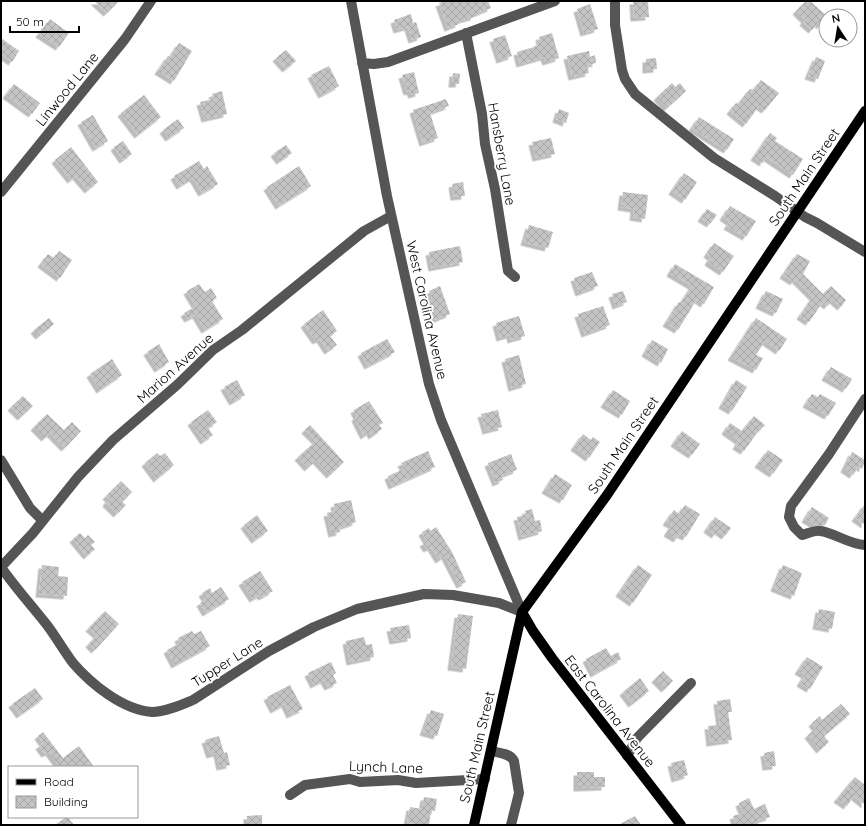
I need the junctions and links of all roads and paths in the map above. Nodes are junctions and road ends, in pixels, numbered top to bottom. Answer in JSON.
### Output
{"nodes":[{"id":1,"x":151,"y":1,"type":"edge"},
{"id":2,"x":352,"y":1,"type":"edge"},
{"id":3,"x":555,"y":1,"type":"edge"},
{"id":4,"x":615,"y":1,"type":"edge"},
{"id":5,"x":466,"y":33,"type":"junction"},
{"id":6,"x":362,"y":63,"type":"junction"},
{"id":7,"x":865,"y":111,"type":"edge"},
{"id":8,"x":1,"y":192,"type":"edge"},
{"id":9,"x":798,"y":212,"type":"junction"},
{"id":10,"x":391,"y":216,"type":"junction"},
{"id":11,"x":865,"y":252,"type":"edge"},
{"id":12,"x":515,"y":277,"type":"dead end"},
{"id":13,"x":865,"y":399,"type":"edge"},
{"id":14,"x":1,"y":460,"type":"edge"},
{"id":15,"x":42,"y":520,"type":"junction"},
{"id":16,"x":865,"y":546,"type":"edge"},
{"id":17,"x":1,"y":567,"type":"edge"},
{"id":18,"x":522,"y":612,"type":"junction"},
{"id":19,"x":691,"y":683,"type":"dead end"},
{"id":20,"x":491,"y":751,"type":"junction"},
{"id":21,"x":627,"y":756,"type":"junction"},
{"id":22,"x":484,"y":779,"type":"junction"},
{"id":23,"x":290,"y":795,"type":"dead end"},
{"id":24,"x":474,"y":825,"type":"edge"},
{"id":25,"x":511,"y":825,"type":"edge"},
{"id":26,"x":681,"y":825,"type":"edge"}],
"edges":[{"from":1,"to":8,"type":"street","name":"Linwood Lane"},
{"from":2,"to":6,"type":"street","name":"West Carolina Avenue"},
{"from":3,"to":5,"type":"street"},
{"from":4,"to":9,"type":"street"},
{"from":5,"to":6,"type":"street"},
{"from":5,"to":12,"type":"street","name":"Hansberry Lane"},
{"from":6,"to":10,"type":"street","name":"West Carolina Avenue"},
{"from":7,"to":9,"type":"main road","name":"South Main Street"},
{"from":9,"to":11,"type":"street"},
{"from":9,"to":18,"type":"main road","name":"South Main Street"},
{"from":10,"to":15,"type":"street","name":"Marion Avenue"},
{"from":10,"to":18,"type":"street","name":"West Carolina Avenue"},
{"from":13,"to":16,"type":"street"},
{"from":14,"to":15,"type":"street"},
{"from":15,"to":17,"type":"street","name":"Marion Avenue"},
{"from":17,"to":18,"type":"street","name":"Tupper Lane"},
{"from":18,"to":20,"type":"main road","name":"South Main Street"},
{"from":18,"to":21,"type":"main road","name":"East Carolina Avenue"},
{"from":19,"to":21,"type":"street"},
{"from":20,"to":22,"type":"main road","name":"South Main Street"},
{"from":20,"to":25,"type":"street"},
{"from":21,"to":26,"type":"main road","name":"East Carolina Avenue"},
{"from":22,"to":23,"type":"street","name":"Lynch Lane"},
{"from":22,"to":24,"type":"main road","name":"South Main Street"}]}
